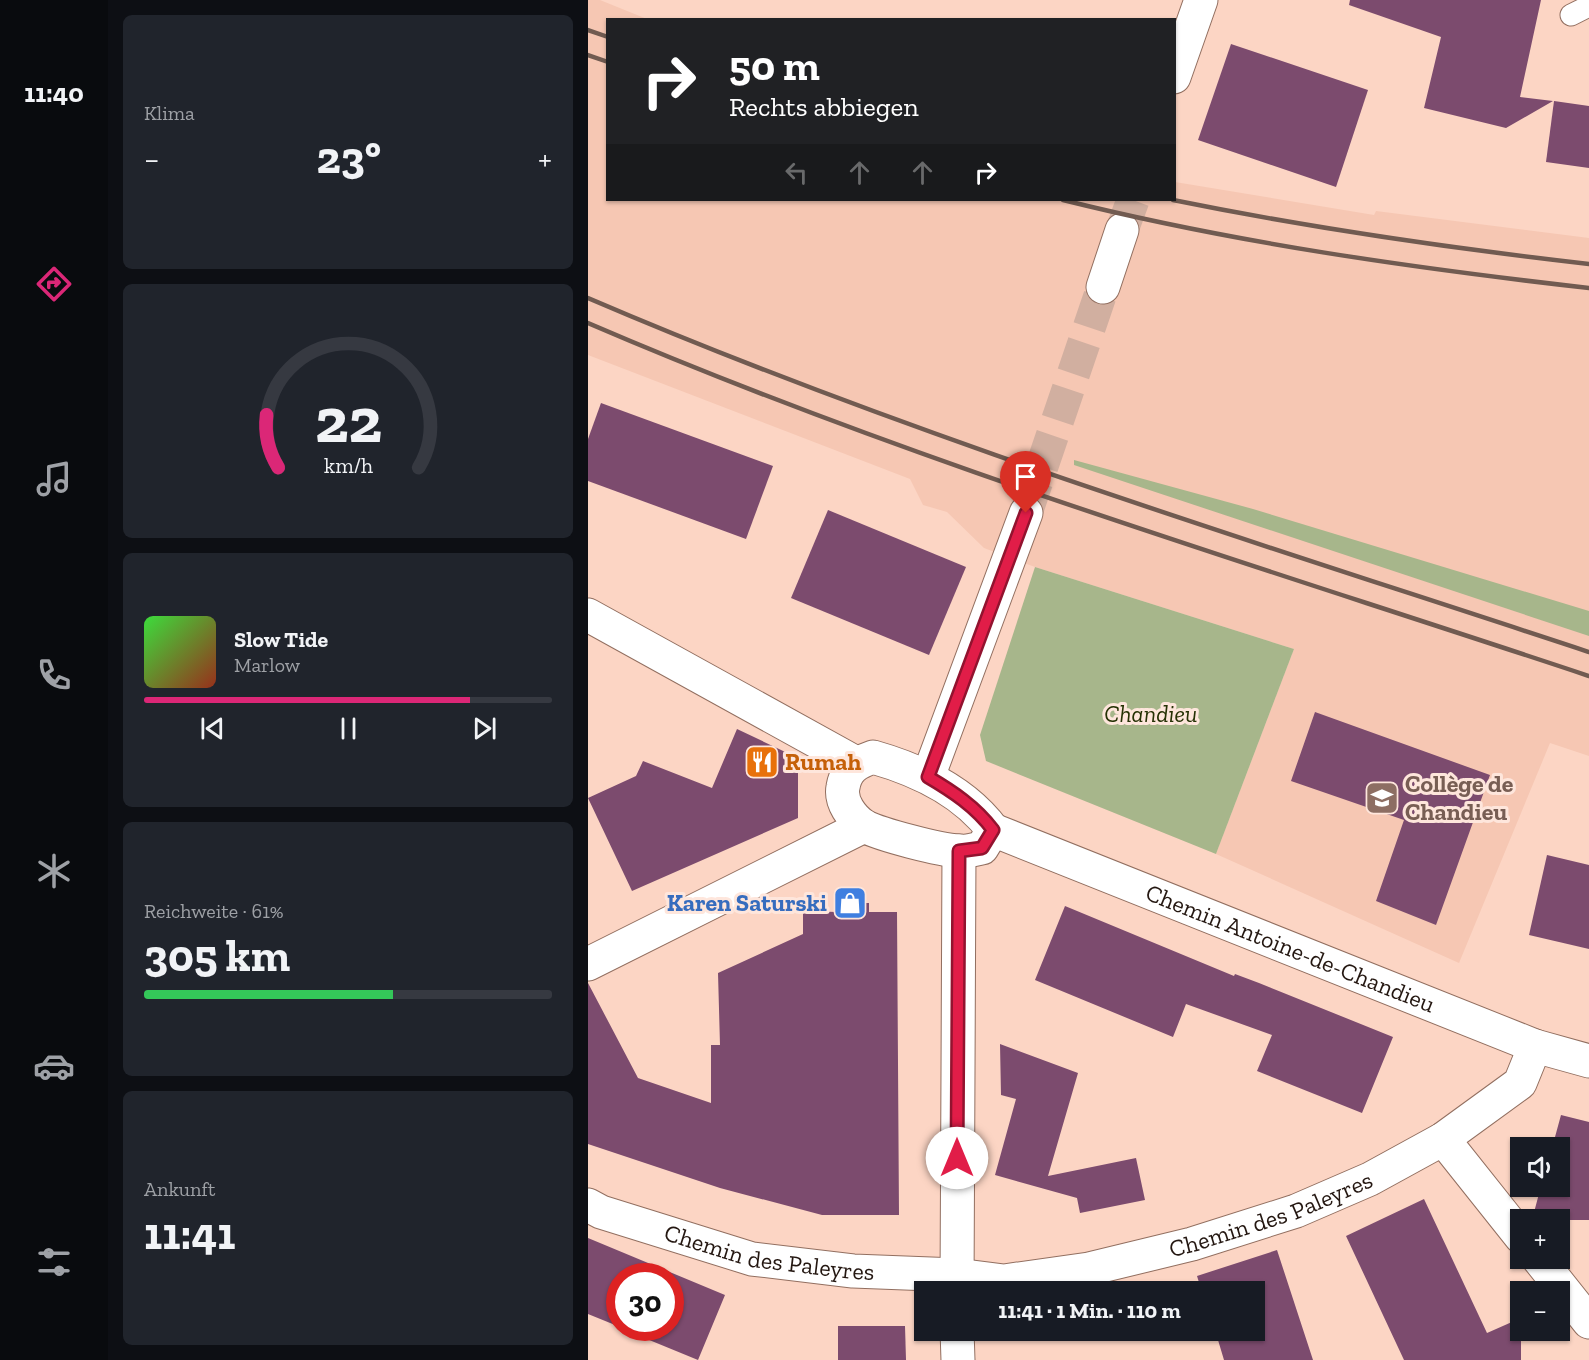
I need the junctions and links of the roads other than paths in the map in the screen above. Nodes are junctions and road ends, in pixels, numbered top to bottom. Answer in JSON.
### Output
{"nodes":[{"id":1,"x":1201,"y":0,"type":"edge"},
{"id":2,"x":1176,"y":71,"type":"edge"},
{"id":3,"x":1122,"y":230,"type":"tunnel mouth"},
{"id":4,"x":1103,"y":287,"type":"tunnel mouth"},
{"id":5,"x":1026,"y":513,"type":"tunnel mouth"},
{"id":6,"x":588,"y":615,"type":"edge"},
{"id":7,"x":856,"y":763,"type":"junction"},
{"id":8,"x":928,"y":777,"type":"junction"},
{"id":9,"x":864,"y":826,"type":"junction"},
{"id":10,"x":993,"y":830,"type":"junction"},
{"id":11,"x":959,"y":851,"type":"junction"},
{"id":12,"x":588,"y":964,"type":"edge"},
{"id":13,"x":1535,"y":1046,"type":"junction"},
{"id":14,"x":1589,"y":1061,"type":"edge"},
{"id":15,"x":1443,"y":1138,"type":"junction"},
{"id":16,"x":588,"y":1205,"type":"edge"},
{"id":17,"x":1510,"y":1223,"type":"edge"},
{"id":18,"x":1547,"y":1269,"type":"edge"},
{"id":19,"x":940,"y":1281,"type":"edge"},
{"id":20,"x":957,"y":1281,"type":"edge"},
{"id":21,"x":1004,"y":1281,"type":"edge"},
{"id":22,"x":1589,"y":1322,"type":"edge"},
{"id":23,"x":957,"y":1341,"type":"edge"},
{"id":24,"x":958,"y":1360,"type":"edge"}],
"edges":[{"from":1,"to":2,"type":"street"},
{"from":3,"to":4,"type":"street"},
{"from":5,"to":8,"type":"street"},
{"from":6,"to":7,"type":"street"},
{"from":7,"to":8,"type":"street"},
{"from":7,"to":9,"type":"street"},
{"from":8,"to":10,"type":"street"},
{"from":9,"to":11,"type":"street"},
{"from":9,"to":12,"type":"street"},
{"from":10,"to":11,"type":"street"},
{"from":10,"to":13,"type":"street","name":"Chemin Antoine-de-Chandieu"},
{"from":11,"to":20,"type":"street"},
{"from":13,"to":14,"type":"street","name":"Chemin Antoine-de-Chandieu"},
{"from":13,"to":15,"type":"street","name":"Chemin des Paleyres"},
{"from":15,"to":17,"type":"street"},
{"from":15,"to":21,"type":"street","name":"Chemin des Paleyres"},
{"from":16,"to":19,"type":"street","name":"Chemin des Paleyres"},
{"from":18,"to":22,"type":"street"},
{"from":23,"to":24,"type":"street"}]}
